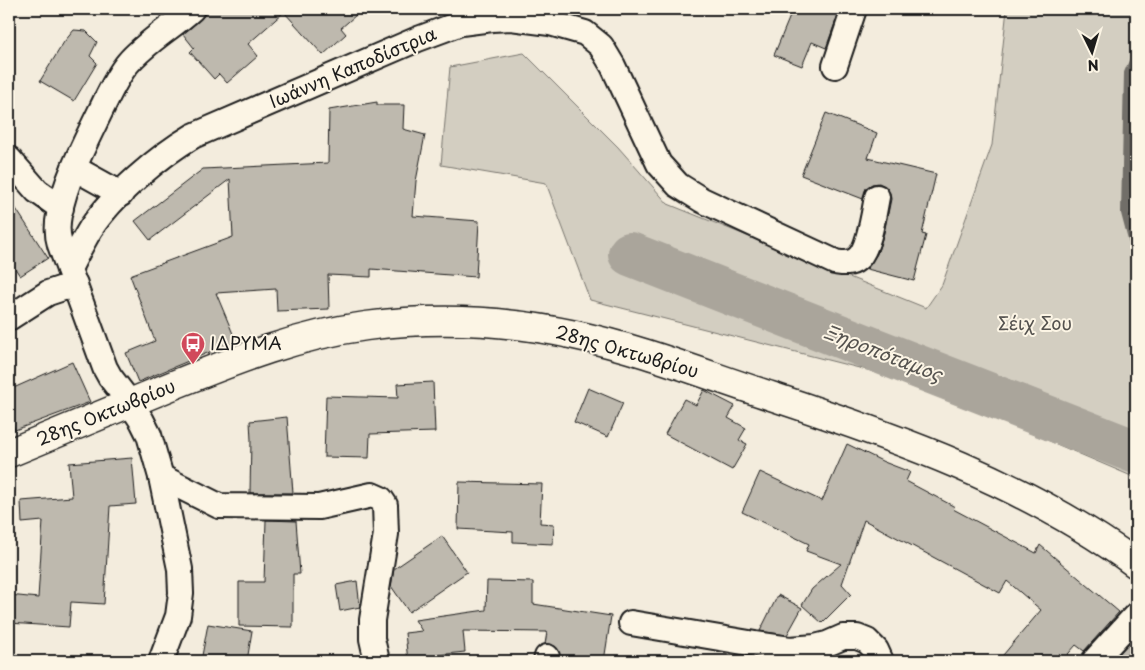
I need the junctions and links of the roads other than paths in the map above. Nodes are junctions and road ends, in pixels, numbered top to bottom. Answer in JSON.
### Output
{"nodes":[{"id":1,"x":192,"y":9,"type":"edge"},
{"id":2,"x":854,"y":9,"type":"edge"},
{"id":3,"x":835,"y":66,"type":"dead end"},
{"id":4,"x":9,"y":160,"type":"edge"},
{"id":5,"x":74,"y":168,"type":"junction"},
{"id":6,"x":121,"y":194,"type":"junction"},
{"id":7,"x":878,"y":197,"type":"dead end"},
{"id":8,"x":60,"y":208,"type":"junction"},
{"id":9,"x":72,"y":276,"type":"junction"},
{"id":10,"x":9,"y":318,"type":"edge"},
{"id":11,"x":130,"y":402,"type":"junction"},
{"id":12,"x":9,"y":453,"type":"edge"},
{"id":13,"x":161,"y":478,"type":"junction"},
{"id":14,"x":1136,"y":564,"type":"edge"},
{"id":15,"x":1136,"y":615,"type":"edge"},
{"id":16,"x":631,"y":623,"type":"dead end"},
{"id":17,"x":161,"y":661,"type":"edge"},
{"id":18,"x":377,"y":661,"type":"edge"},
{"id":19,"x":881,"y":661,"type":"edge"},
{"id":20,"x":1094,"y":661,"type":"edge"}],
"edges":[{"from":1,"to":5,"type":"street"},
{"from":2,"to":3,"type":"street"},
{"from":4,"to":8,"type":"street"},
{"from":5,"to":6,"type":"street"},
{"from":5,"to":8,"type":"street"},
{"from":6,"to":7,"type":"street","name":"Ιωάννη Καποδίστρια"},
{"from":6,"to":9,"type":"street","name":"Ιωάννη Καποδίστρια"},
{"from":8,"to":9,"type":"street"},
{"from":9,"to":10,"type":"street"},
{"from":9,"to":11,"type":"street"},
{"from":11,"to":12,"type":"main road","name":"28ης Οκτωβρίου"},
{"from":11,"to":13,"type":"street"},
{"from":11,"to":14,"type":"main road","name":"28ης Οκτωβρίου"},
{"from":13,"to":17,"type":"street"},
{"from":13,"to":18,"type":"street"},
{"from":15,"to":20,"type":"street"},
{"from":16,"to":19,"type":"street"}]}
